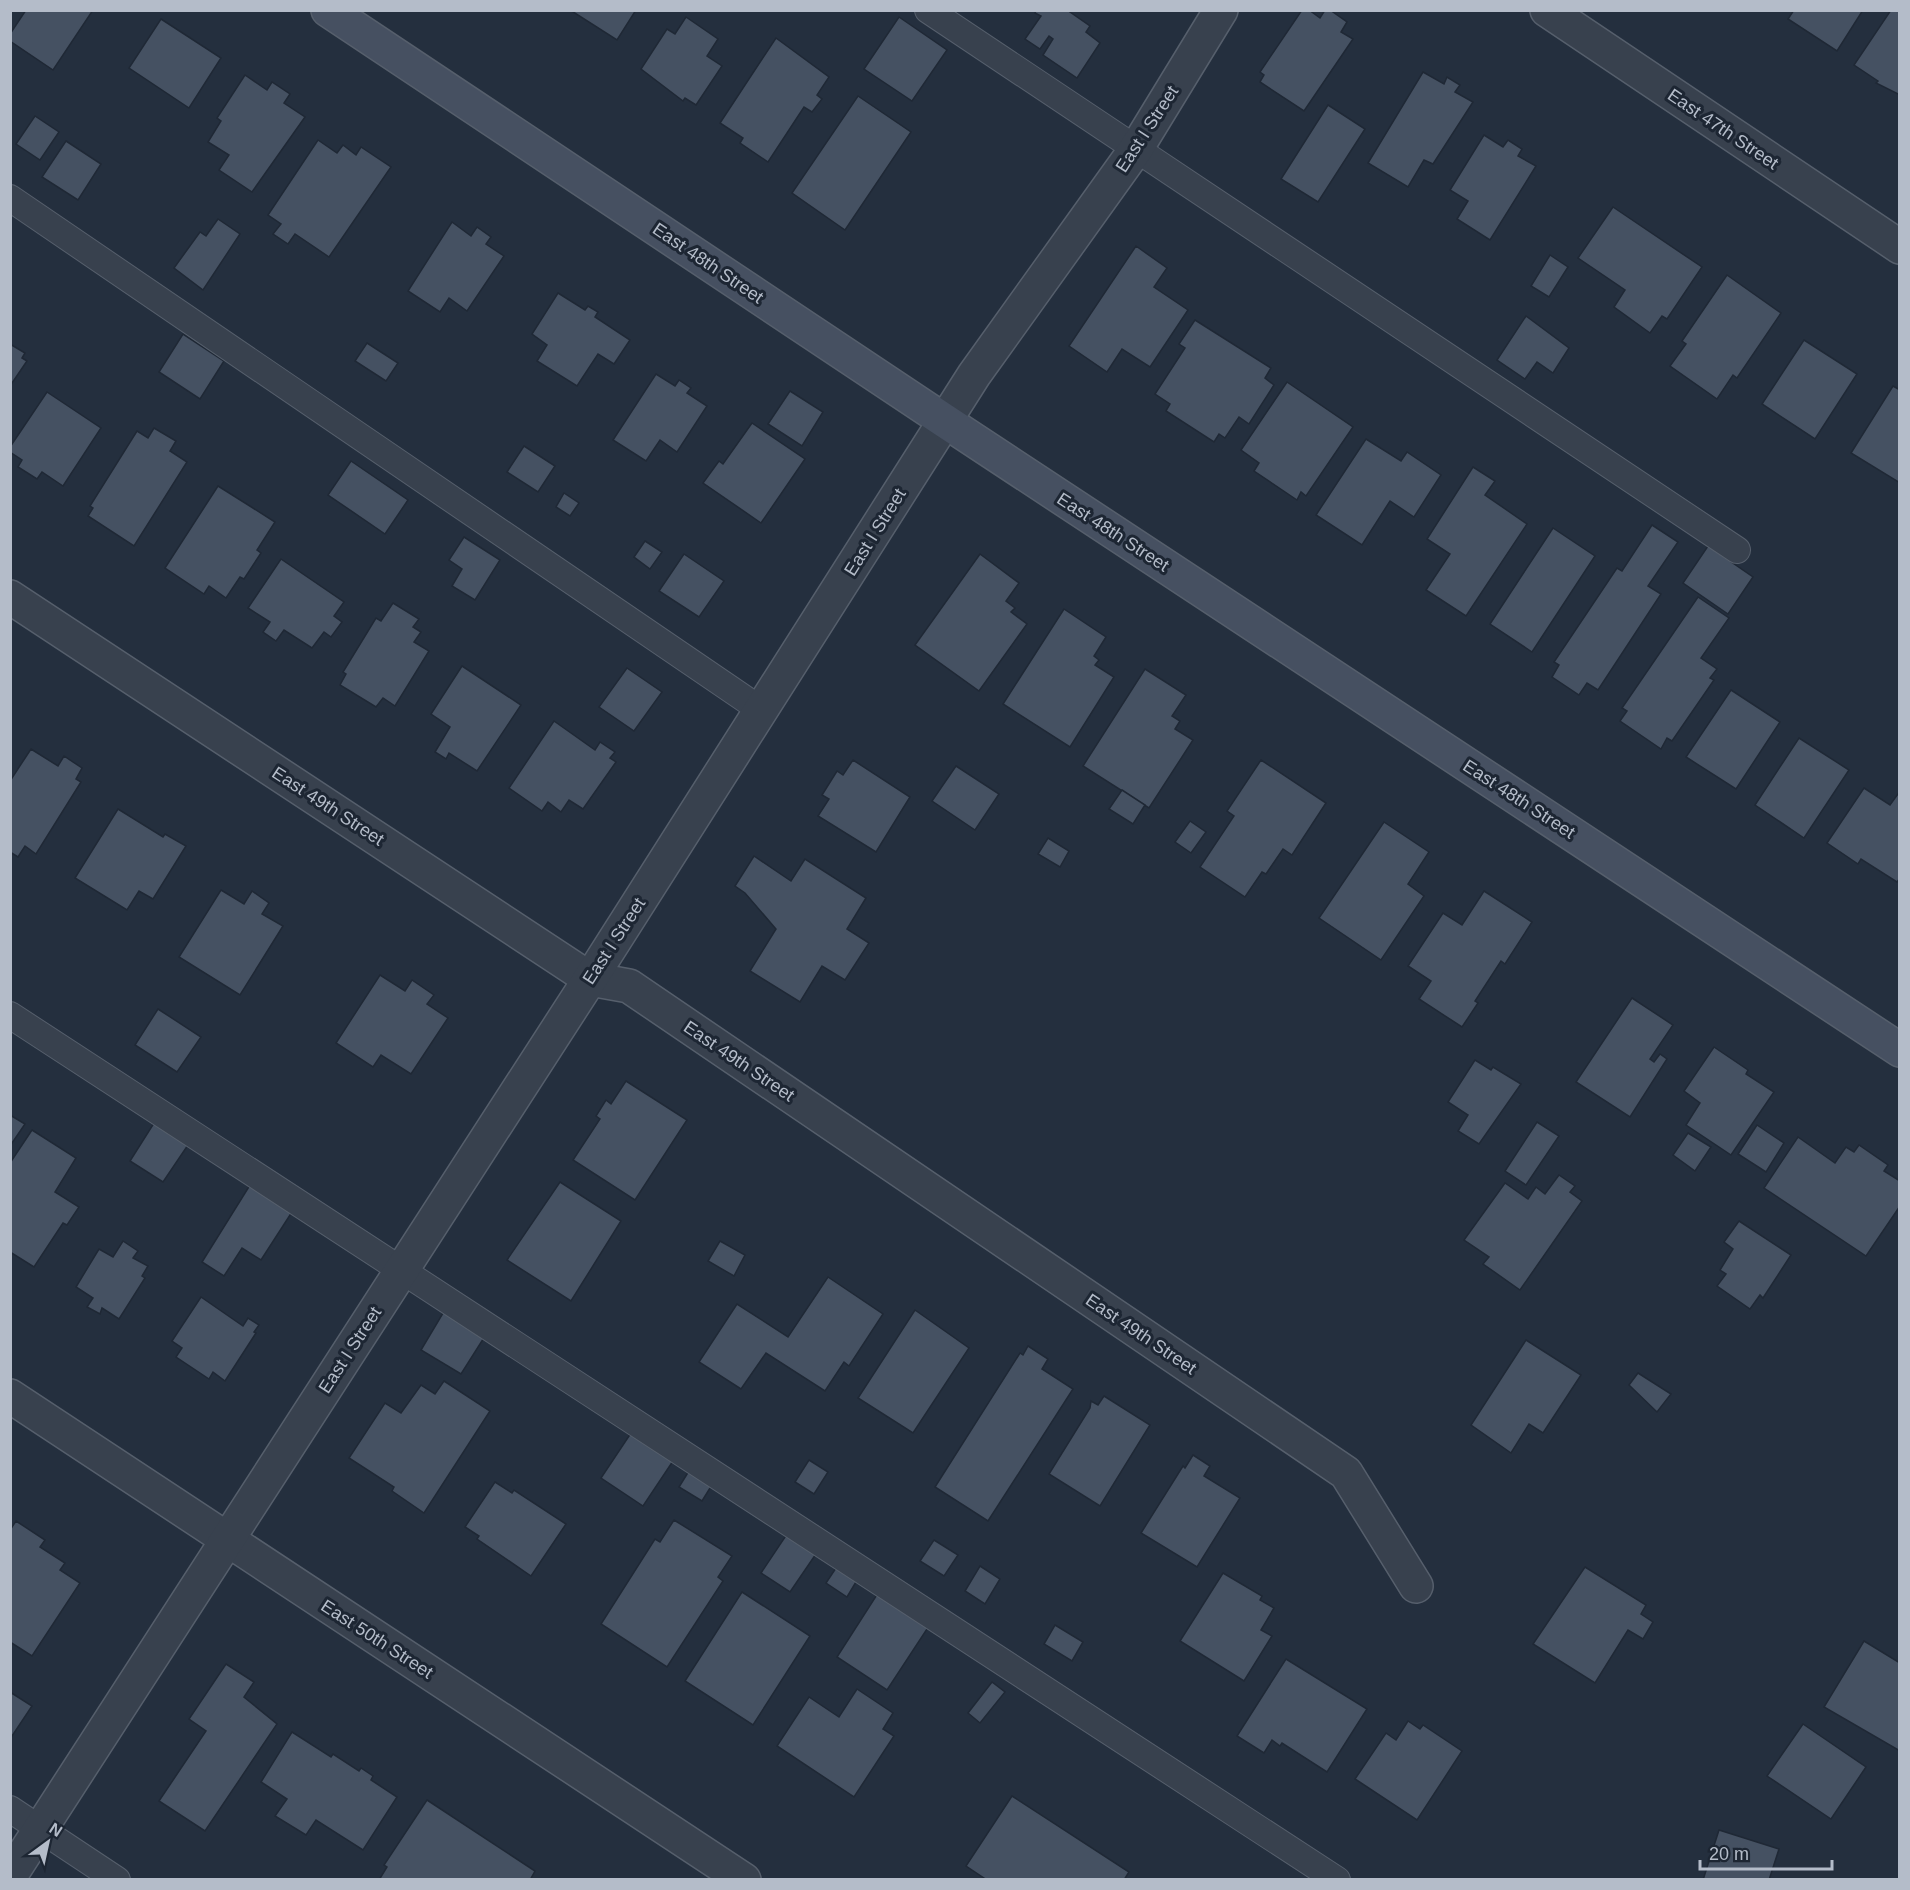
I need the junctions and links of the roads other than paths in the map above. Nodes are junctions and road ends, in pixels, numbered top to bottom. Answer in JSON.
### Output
{"nodes":[{"id":1,"x":328,"y":10,"type":"edge"},
{"id":2,"x":928,"y":10,"type":"edge"},
{"id":3,"x":1221,"y":10,"type":"edge"},
{"id":4,"x":1547,"y":10,"type":"edge"},
{"id":5,"x":1136,"y":149,"type":"junction"},
{"id":6,"x":10,"y":198,"type":"edge"},
{"id":7,"x":1899,"y":247,"type":"edge"},
{"id":8,"x":945,"y":422,"type":"junction"},
{"id":9,"x":1737,"y":550,"type":"dead end"},
{"id":10,"x":10,"y":597,"type":"edge"},
{"id":11,"x":761,"y":710,"type":"junction"},
{"id":12,"x":590,"y":979,"type":"junction"},
{"id":13,"x":10,"y":1015,"type":"edge"},
{"id":14,"x":1899,"y":1050,"type":"edge"},
{"id":15,"x":401,"y":1271,"type":"junction"},
{"id":16,"x":10,"y":1396,"type":"edge"},
{"id":17,"x":227,"y":1541,"type":"junction"},
{"id":18,"x":1416,"y":1586,"type":"dead end"},
{"id":19,"x":10,"y":1809,"type":"edge"},
{"id":20,"x":40,"y":1829,"type":"junction"},
{"id":21,"x":10,"y":1876,"type":"edge"},
{"id":22,"x":117,"y":1880,"type":"edge"},
{"id":23,"x":744,"y":1880,"type":"edge"},
{"id":24,"x":1336,"y":1880,"type":"edge"}],
"edges":[{"from":1,"to":8,"type":"street","name":"East 48th Street"},
{"from":2,"to":5,"type":"lane"},
{"from":3,"to":5,"type":"street","name":"East I Street"},
{"from":4,"to":7,"type":"street","name":"East 47th Street"},
{"from":5,"to":8,"type":"street","name":"East I Street"},
{"from":5,"to":9,"type":"lane"},
{"from":6,"to":11,"type":"lane"},
{"from":8,"to":11,"type":"street","name":"East I Street"},
{"from":8,"to":14,"type":"street","name":"East 48th Street"},
{"from":10,"to":12,"type":"street","name":"East 49th Street"},
{"from":11,"to":12,"type":"street","name":"East I Street"},
{"from":12,"to":15,"type":"street","name":"East I Street"},
{"from":12,"to":18,"type":"street","name":"East 49th Street"},
{"from":13,"to":15,"type":"lane"},
{"from":15,"to":17,"type":"street","name":"East I Street"},
{"from":15,"to":24,"type":"lane"},
{"from":16,"to":17,"type":"street","name":"East 50th Street"},
{"from":17,"to":20,"type":"street","name":"East I Street"},
{"from":17,"to":23,"type":"street","name":"East 50th Street"},
{"from":19,"to":20,"type":"lane"},
{"from":20,"to":21,"type":"street","name":"East I Street"},
{"from":20,"to":22,"type":"lane"}]}
